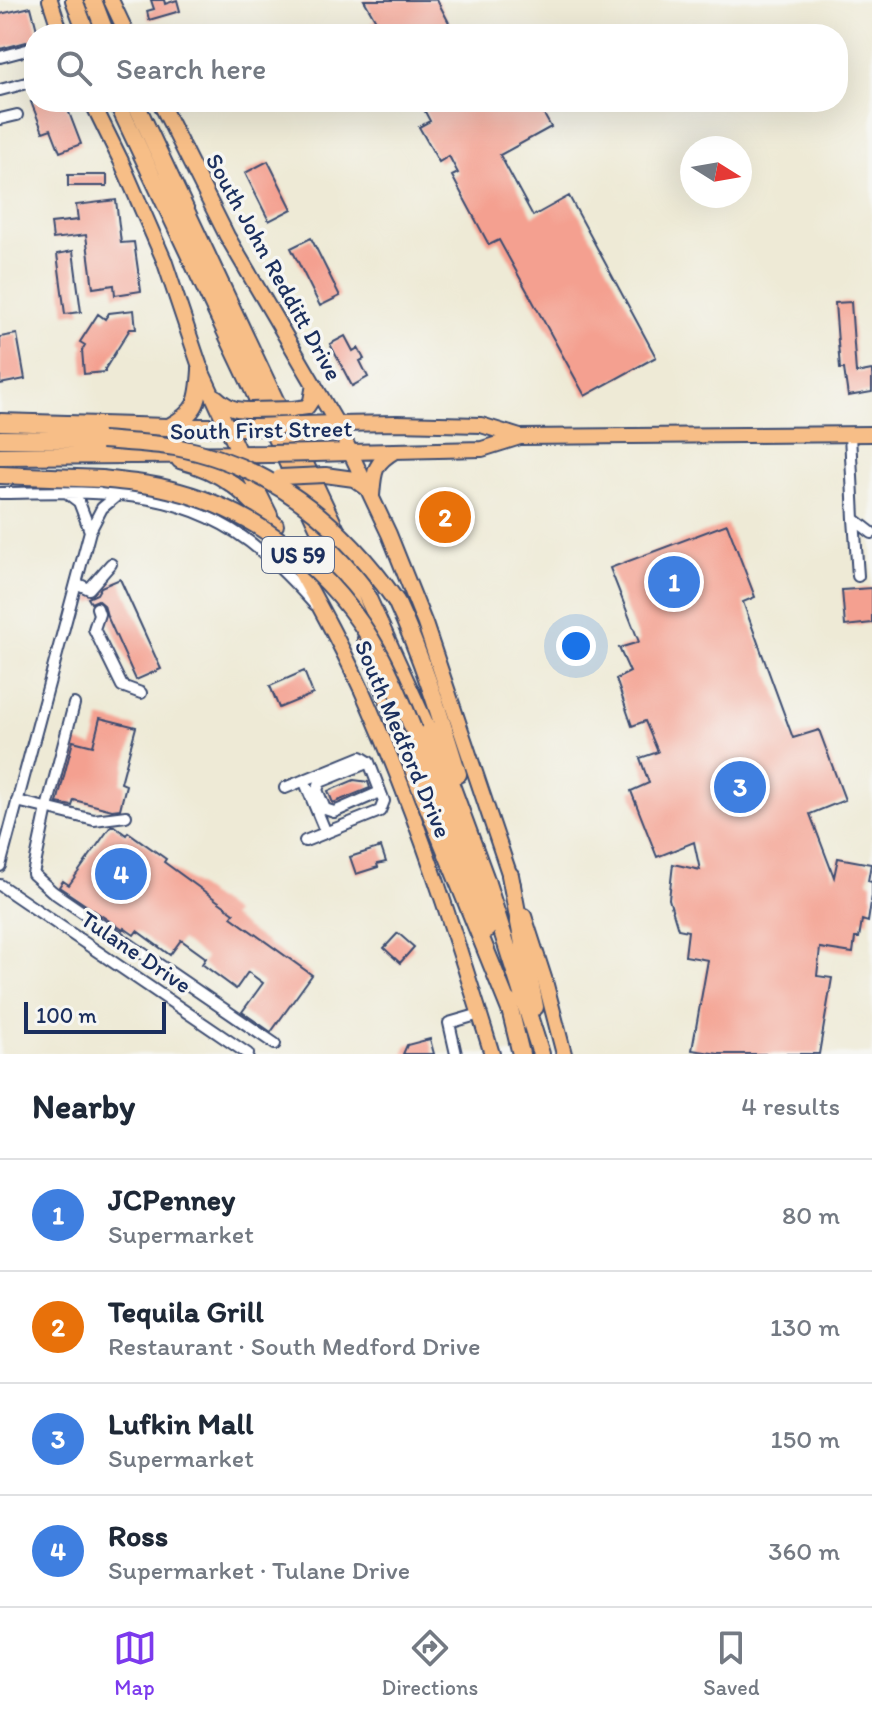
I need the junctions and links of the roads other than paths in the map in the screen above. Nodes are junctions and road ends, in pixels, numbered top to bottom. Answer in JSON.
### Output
{"nodes":[{"id":1,"x":50,"y":0,"type":"edge"},
{"id":2,"x":74,"y":0,"type":"edge"},
{"id":3,"x":93,"y":0,"type":"edge"},
{"id":4,"x":111,"y":0,"type":"edge"},
{"id":5,"x":58,"y":24,"type":"edge"},
{"id":6,"x":83,"y":24,"type":"edge"},
{"id":7,"x":102,"y":24,"type":"edge"},
{"id":8,"x":122,"y":24,"type":"edge"},
{"id":9,"x":24,"y":51,"type":"edge"},
{"id":10,"x":0,"y":57,"type":"edge"},
{"id":11,"x":24,"y":84,"type":"edge"},
{"id":12,"x":0,"y":90,"type":"edge"},
{"id":13,"x":97,"y":112,"type":"edge"},
{"id":14,"x":122,"y":112,"type":"edge"},
{"id":15,"x":140,"y":112,"type":"edge"},
{"id":16,"x":165,"y":112,"type":"edge"},
{"id":17,"x":17,"y":115,"type":"dead end"},
{"id":18,"x":0,"y":119,"type":"edge"},
{"id":19,"x":201,"y":370,"type":"junction"},
{"id":20,"x":314,"y":384,"type":"junction"},
{"id":21,"x":212,"y":394,"type":"junction"},
{"id":22,"x":0,"y":422,"type":"edge"},
{"id":23,"x":337,"y":424,"type":"junction"},
{"id":24,"x":168,"y":427,"type":"junction"},
{"id":25,"x":227,"y":428,"type":"junction"},
{"id":26,"x":843,"y":434,"type":"junction"},
{"id":27,"x":872,"y":434,"type":"edge"},
{"id":28,"x":520,"y":437,"type":"junction"},
{"id":29,"x":0,"y":439,"type":"edge"},
{"id":30,"x":395,"y":450,"type":"junction"},
{"id":31,"x":350,"y":452,"type":"junction"},
{"id":32,"x":240,"y":455,"type":"junction"},
{"id":33,"x":0,"y":456,"type":"edge"},
{"id":34,"x":163,"y":456,"type":"junction"},
{"id":35,"x":0,"y":475,"type":"edge"},
{"id":36,"x":257,"y":490,"type":"junction"},
{"id":37,"x":66,"y":492,"type":"junction"},
{"id":38,"x":0,"y":493,"type":"edge"},
{"id":39,"x":370,"y":493,"type":"junction"},
{"id":40,"x":119,"y":494,"type":"junction"},
{"id":41,"x":854,"y":519,"type":"junction"},
{"id":42,"x":275,"y":525,"type":"junction"},
{"id":43,"x":90,"y":531,"type":"junction"},
{"id":44,"x":872,"y":533,"type":"edge"},
{"id":45,"x":111,"y":564,"type":"dead end"},
{"id":46,"x":858,"y":576,"type":"dead end"},
{"id":47,"x":76,"y":583,"type":"junction"},
{"id":48,"x":97,"y":608,"type":"dead end"},
{"id":49,"x":326,"y":617,"type":"junction"},
{"id":50,"x":141,"y":693,"type":"dead end"},
{"id":51,"x":74,"y":704,"type":"dead end"},
{"id":52,"x":369,"y":762,"type":"junction"},
{"id":53,"x":304,"y":780,"type":"junction"},
{"id":54,"x":285,"y":788,"type":"dead end"},
{"id":55,"x":380,"y":792,"type":"junction"},
{"id":56,"x":17,"y":801,"type":"junction"},
{"id":57,"x":47,"y":808,"type":"junction"},
{"id":58,"x":126,"y":816,"type":"dead end"},
{"id":59,"x":326,"y":833,"type":"junction"},
{"id":60,"x":305,"y":841,"type":"dead end"},
{"id":61,"x":0,"y":866,"type":"edge"},
{"id":62,"x":510,"y":875,"type":"junction"},
{"id":63,"x":485,"y":877,"type":"junction"},
{"id":64,"x":0,"y":885,"type":"edge"},
{"id":65,"x":510,"y":1010,"type":"junction"},
{"id":66,"x":480,"y":1014,"type":"junction"},
{"id":67,"x":275,"y":1044,"type":"dead end"},
{"id":68,"x":540,"y":1049,"type":"edge"},
{"id":69,"x":236,"y":1050,"type":"edge"},
{"id":70,"x":248,"y":1054,"type":"edge"},
{"id":71,"x":456,"y":1054,"type":"edge"},
{"id":72,"x":492,"y":1054,"type":"edge"},
{"id":73,"x":521,"y":1054,"type":"edge"},
{"id":74,"x":564,"y":1054,"type":"edge"}],
"edges":[{"from":1,"to":5,"type":"main road"},
{"from":2,"to":6,"type":"highway"},
{"from":3,"to":7,"type":"highway"},
{"from":4,"to":8,"type":"main road"},
{"from":9,"to":10,"type":"street"},
{"from":11,"to":12,"type":"street"},
{"from":13,"to":19,"type":"main road"},
{"from":14,"to":65,"type":"highway"},
{"from":15,"to":63,"type":"highway"},
{"from":16,"to":20,"type":"main road","name":"South John Redditt Drive"},
{"from":17,"to":18,"type":"street"},
{"from":19,"to":21,"type":"main road"},
{"from":19,"to":24,"type":"highway"},
{"from":20,"to":21,"type":"main road","bridge":true},
{"from":20,"to":23,"type":"main road","name":"South John Redditt Drive"},
{"from":21,"to":25,"type":"main road"},
{"from":22,"to":24,"type":"highway","name":"South First Street"},
{"from":23,"to":25,"type":"highway","name":"South First Street","bridge":true},
{"from":23,"to":28,"type":"main road","name":"South First Street"},
{"from":23,"to":31,"type":"main road","name":"South John Redditt Drive"},
{"from":24,"to":25,"type":"highway","name":"South First Street"},
{"from":25,"to":32,"type":"main road"},
{"from":26,"to":27,"type":"main road","name":"South First Street"},
{"from":26,"to":28,"type":"main road","name":"South First Street"},
{"from":26,"to":41,"type":"street"},
{"from":28,"to":30,"type":"main road","name":"South First Street"},
{"from":29,"to":63,"type":"highway","number":"US 59","bridge":true},
{"from":30,"to":31,"type":"main road","name":"South First Street"},
{"from":30,"to":39,"type":"main road"},
{"from":31,"to":32,"type":"highway","name":"South First Street","bridge":true},
{"from":31,"to":39,"type":"main road","name":"South Medford Drive"},
{"from":32,"to":34,"type":"highway","name":"South First Street"},
{"from":32,"to":36,"type":"main road","name":"South Medford Drive"},
{"from":33,"to":34,"type":"highway","name":"South First Street"},
{"from":34,"to":42,"type":"highway"},
{"from":35,"to":65,"type":"highway","number":"US 59","bridge":true},
{"from":36,"to":39,"type":"main road","bridge":true},
{"from":36,"to":42,"type":"main road","name":"South Medford Drive"},
{"from":37,"to":38,"type":"street"},
{"from":37,"to":40,"type":"street"},
{"from":37,"to":43,"type":"street"},
{"from":39,"to":62,"type":"main road","name":"South Medford Drive"},
{"from":40,"to":43,"type":"street"},
{"from":40,"to":49,"type":"street"},
{"from":41,"to":44,"type":"street"},
{"from":41,"to":46,"type":"street"},
{"from":42,"to":49,"type":"main road","name":"South Medford Drive"},
{"from":43,"to":47,"type":"street"},
{"from":45,"to":47,"type":"street"},
{"from":47,"to":56,"type":"street"},
{"from":48,"to":50,"type":"street"},
{"from":49,"to":66,"type":"main road","name":"South Medford Drive"},
{"from":51,"to":57,"type":"street"},
{"from":52,"to":53,"type":"street"},
{"from":52,"to":55,"type":"street"},
{"from":52,"to":55,"type":"street"},
{"from":53,"to":54,"type":"street"},
{"from":53,"to":59,"type":"street"},
{"from":55,"to":59,"type":"street"},
{"from":56,"to":57,"type":"street"},
{"from":56,"to":61,"type":"street"},
{"from":57,"to":58,"type":"street"},
{"from":57,"to":67,"type":"street"},
{"from":59,"to":60,"type":"street"},
{"from":62,"to":68,"type":"highway"},
{"from":62,"to":74,"type":"main road","name":"South Medford Drive"},
{"from":63,"to":68,"type":"highway","number":"US 59"},
{"from":64,"to":69,"type":"street","name":"Tulane Drive"},
{"from":65,"to":73,"type":"highway","number":"US 59"},
{"from":66,"to":71,"type":"street"},
{"from":66,"to":72,"type":"main road","name":"South Medford Drive"},
{"from":69,"to":70,"type":"street","name":"Tulane Drive"}]}
